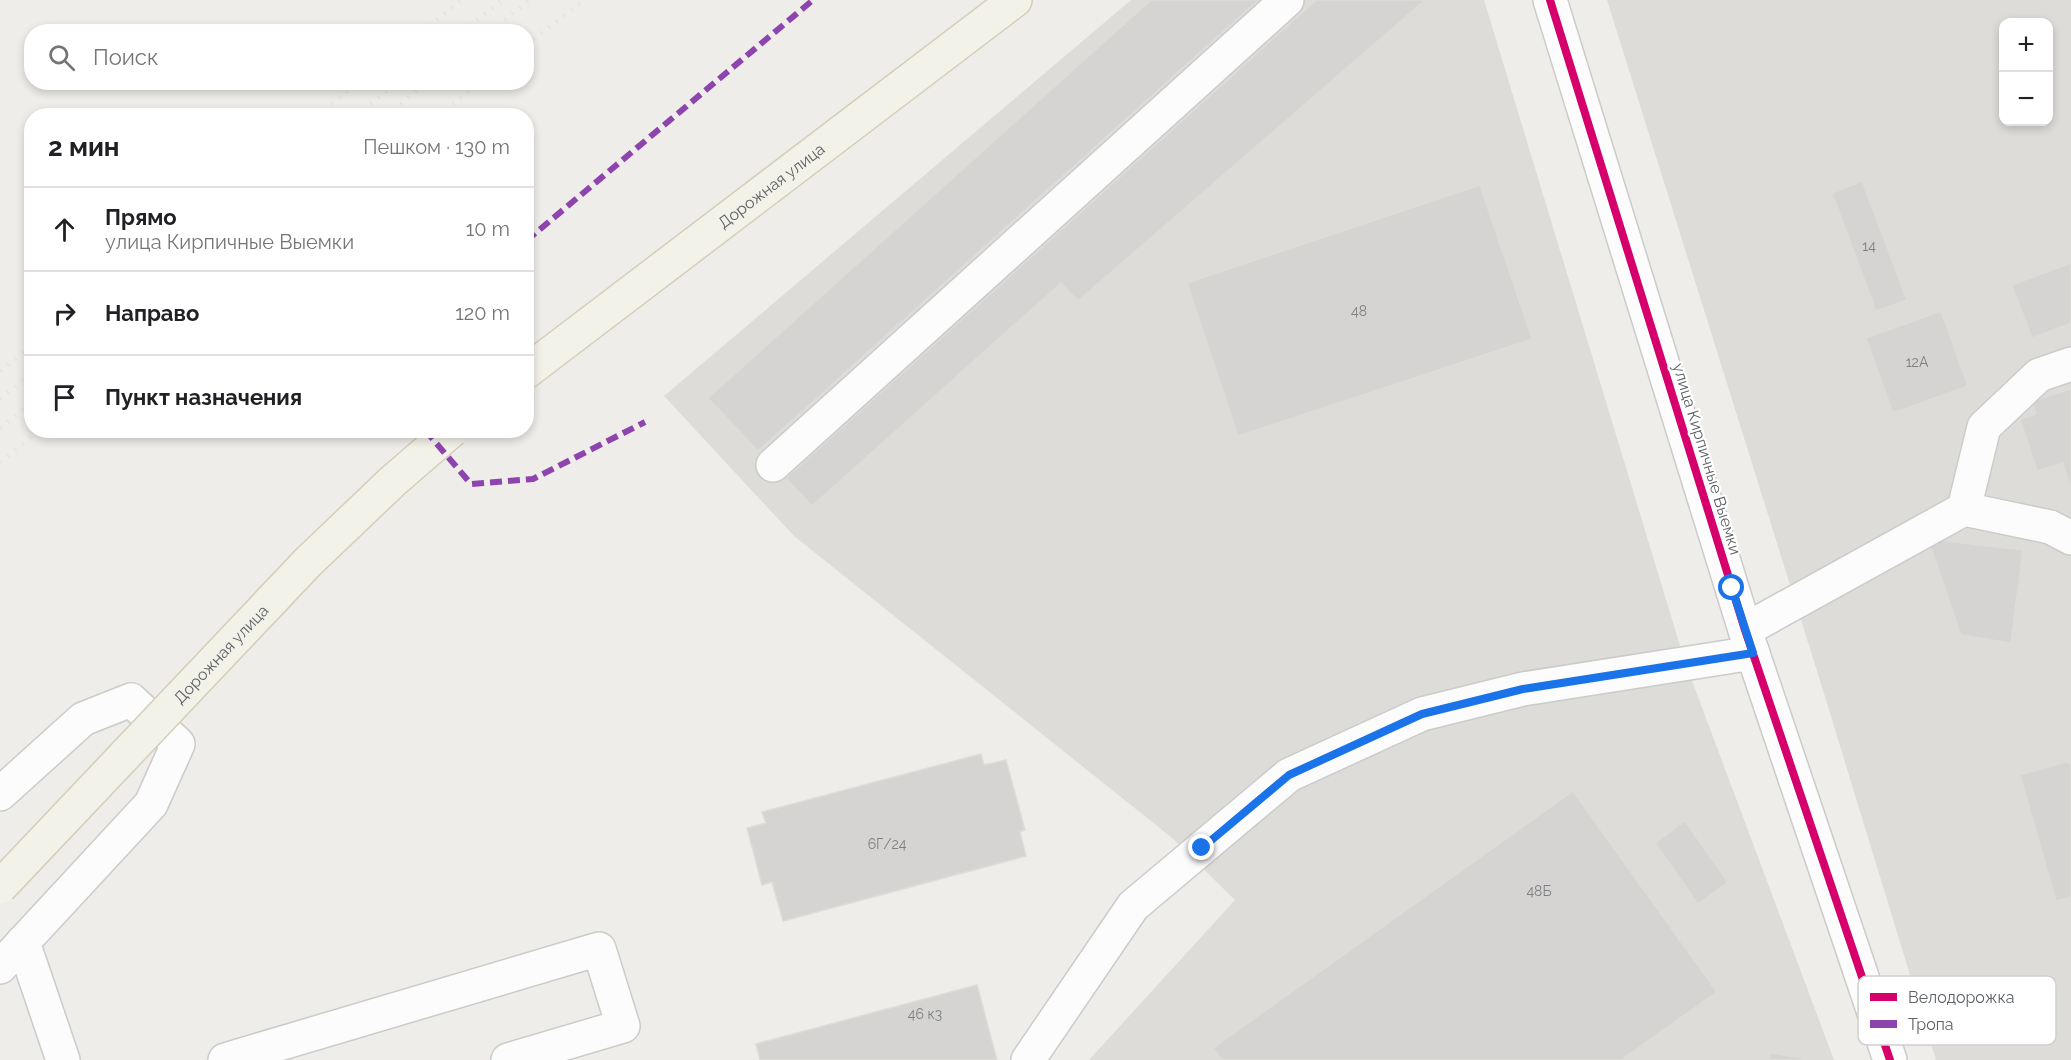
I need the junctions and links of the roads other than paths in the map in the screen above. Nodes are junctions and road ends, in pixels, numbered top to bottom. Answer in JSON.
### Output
{"nodes":[{"id":1,"x":1015,"y":0,"type":"edge"},
{"id":2,"x":1287,"y":0,"type":"edge"},
{"id":3,"x":1550,"y":0,"type":"edge"},
{"id":4,"x":2071,"y":364,"type":"edge"},
{"id":5,"x":534,"y":366,"type":"edge"},
{"id":6,"x":443,"y":438,"type":"edge"},
{"id":7,"x":773,"y":465,"type":"dead end"},
{"id":8,"x":1964,"y":509,"type":"junction"},
{"id":9,"x":2071,"y":538,"type":"edge"},
{"id":10,"x":1749,"y":642,"type":"junction"},
{"id":11,"x":0,"y":794,"type":"edge"},
{"id":12,"x":0,"y":887,"type":"edge"},
{"id":13,"x":23,"y":942,"type":"junction"},
{"id":14,"x":0,"y":966,"type":"edge"},
{"id":15,"x":1862,"y":976,"type":"edge"},
{"id":16,"x":1885,"y":1045,"type":"edge"},
{"id":17,"x":63,"y":1060,"type":"edge"},
{"id":18,"x":225,"y":1060,"type":"edge"},
{"id":19,"x":508,"y":1060,"type":"edge"},
{"id":20,"x":1028,"y":1060,"type":"edge"},
{"id":21,"x":1890,"y":1060,"type":"edge"}],
"edges":[{"from":1,"to":5,"type":"main road","name":"Дорожная улица"},
{"from":2,"to":7,"type":"street"},
{"from":3,"to":10,"type":"street","name":"улица Кирпичные Выемки"},
{"from":4,"to":8,"type":"street"},
{"from":6,"to":12,"type":"main road","name":"Дорожная улица","bridge":true},
{"from":8,"to":9,"type":"street"},
{"from":8,"to":10,"type":"street"},
{"from":10,"to":15,"type":"street","name":"улица Кирпичные Выемки"},
{"from":10,"to":20,"type":"street"},
{"from":11,"to":13,"type":"street"},
{"from":13,"to":14,"type":"street"},
{"from":13,"to":17,"type":"street"},
{"from":16,"to":21,"type":"street","name":"улица Кирпичные Выемки"},
{"from":18,"to":19,"type":"street"}]}
